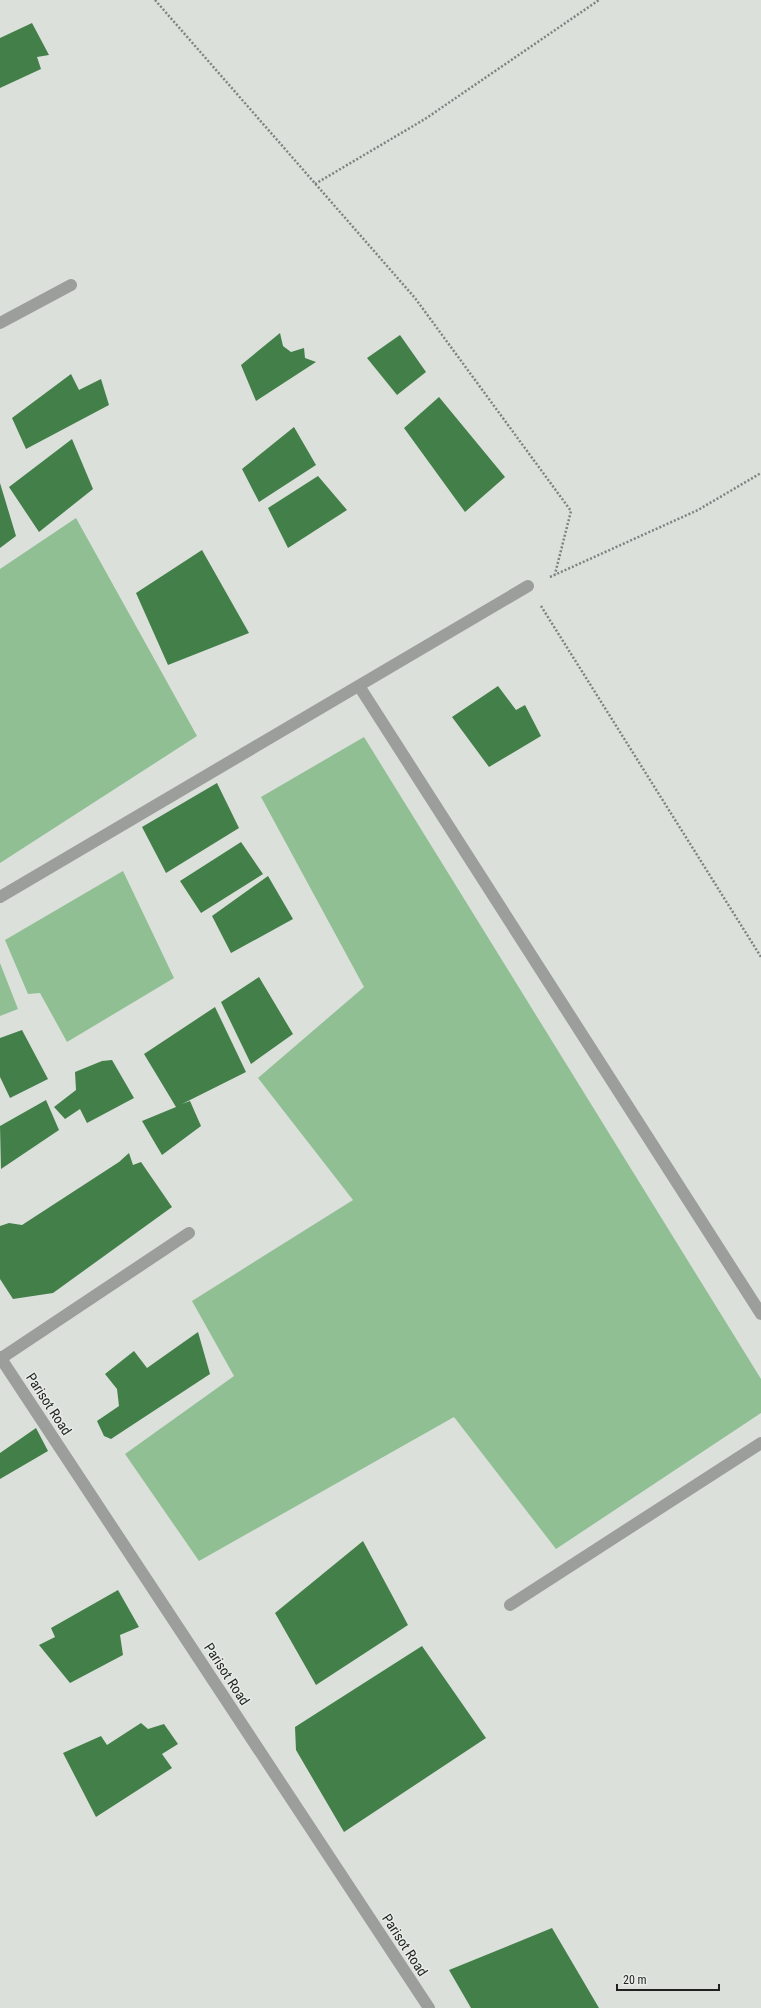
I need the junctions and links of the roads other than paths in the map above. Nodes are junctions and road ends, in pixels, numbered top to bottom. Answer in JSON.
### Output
{"nodes":[{"id":1,"x":70,"y":285,"type":"dead end"},
{"id":2,"x":0,"y":322,"type":"edge"},
{"id":3,"x":528,"y":586,"type":"road end"},
{"id":4,"x":359,"y":686,"type":"junction"},
{"id":5,"x":0,"y":897,"type":"edge"},
{"id":6,"x":189,"y":1233,"type":"dead end"},
{"id":7,"x":761,"y":1314,"type":"edge"},
{"id":8,"x":0,"y":1358,"type":"edge"},
{"id":9,"x":761,"y":1443,"type":"edge"},
{"id":10,"x":510,"y":1605,"type":"dead end"},
{"id":11,"x":429,"y":2008,"type":"edge"}],
"edges":[{"from":1,"to":2,"type":"street"},
{"from":3,"to":4,"type":"street"},
{"from":4,"to":5,"type":"street"},
{"from":4,"to":7,"type":"street"},
{"from":6,"to":8,"type":"street"},
{"from":8,"to":11,"type":"street","name":"Parisot Road"},
{"from":9,"to":10,"type":"street"}]}
